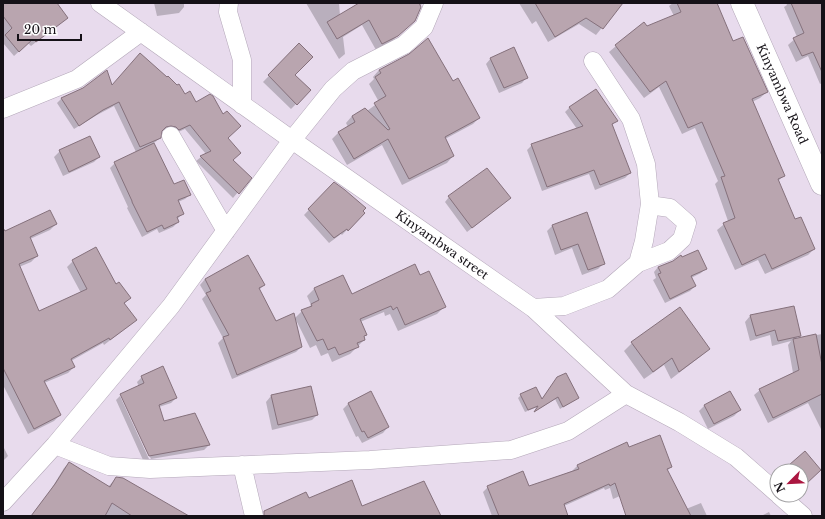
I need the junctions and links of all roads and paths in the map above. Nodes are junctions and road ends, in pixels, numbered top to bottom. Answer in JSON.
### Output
{"nodes":[{"id":1,"x":100,"y":3,"type":"edge"},
{"id":2,"x":229,"y":3,"type":"edge"},
{"id":3,"x":434,"y":3,"type":"edge"},
{"id":4,"x":742,"y":3,"type":"edge"},
{"id":5,"x":141,"y":32,"type":"junction"},
{"id":6,"x":593,"y":61,"type":"dead end"},
{"id":7,"x":242,"y":105,"type":"junction"},
{"id":8,"x":3,"y":109,"type":"edge"},
{"id":9,"x":171,"y":136,"type":"dead end"},
{"id":10,"x":292,"y":140,"type":"junction"},
{"id":11,"x":822,"y":184,"type":"edge"},
{"id":12,"x":650,"y":204,"type":"junction"},
{"id":13,"x":226,"y":231,"type":"junction"},
{"id":14,"x":638,"y":263,"type":"junction"},
{"id":15,"x":532,"y":308,"type":"junction"},
{"id":16,"x":626,"y":394,"type":"junction"},
{"id":17,"x":55,"y":445,"type":"junction"},
{"id":18,"x":242,"y":465,"type":"junction"},
{"id":19,"x":769,"y":486,"type":"edge"},
{"id":20,"x":3,"y":502,"type":"edge"},
{"id":21,"x":788,"y":503,"type":"edge"},
{"id":22,"x":254,"y":516,"type":"edge"},
{"id":23,"x":803,"y":516,"type":"edge"}],
"edges":[{"from":1,"to":5,"type":"street","name":"Kinyambwa street"},
{"from":2,"to":7,"type":"street"},
{"from":3,"to":10,"type":"street"},
{"from":4,"to":11,"type":"street","name":"Kinyambwa Road"},
{"from":5,"to":7,"type":"street","name":"Kinyambwa street"},
{"from":5,"to":8,"type":"street"},
{"from":6,"to":12,"type":"street"},
{"from":7,"to":10,"type":"street","name":"Kinyambwa street"},
{"from":9,"to":13,"type":"street"},
{"from":10,"to":13,"type":"street"},
{"from":10,"to":15,"type":"street","name":"Kinyambwa street"},
{"from":12,"to":14,"type":"street"},
{"from":12,"to":14,"type":"street"},
{"from":13,"to":17,"type":"street"},
{"from":14,"to":15,"type":"street"},
{"from":15,"to":16,"type":"street","name":"Kinyambwa street"},
{"from":16,"to":18,"type":"street"},
{"from":16,"to":19,"type":"street","name":"Kinyambwa street"},
{"from":17,"to":18,"type":"street"},
{"from":17,"to":20,"type":"street"},
{"from":18,"to":22,"type":"street"},
{"from":21,"to":23,"type":"street","name":"Kinyambwa street"}]}
